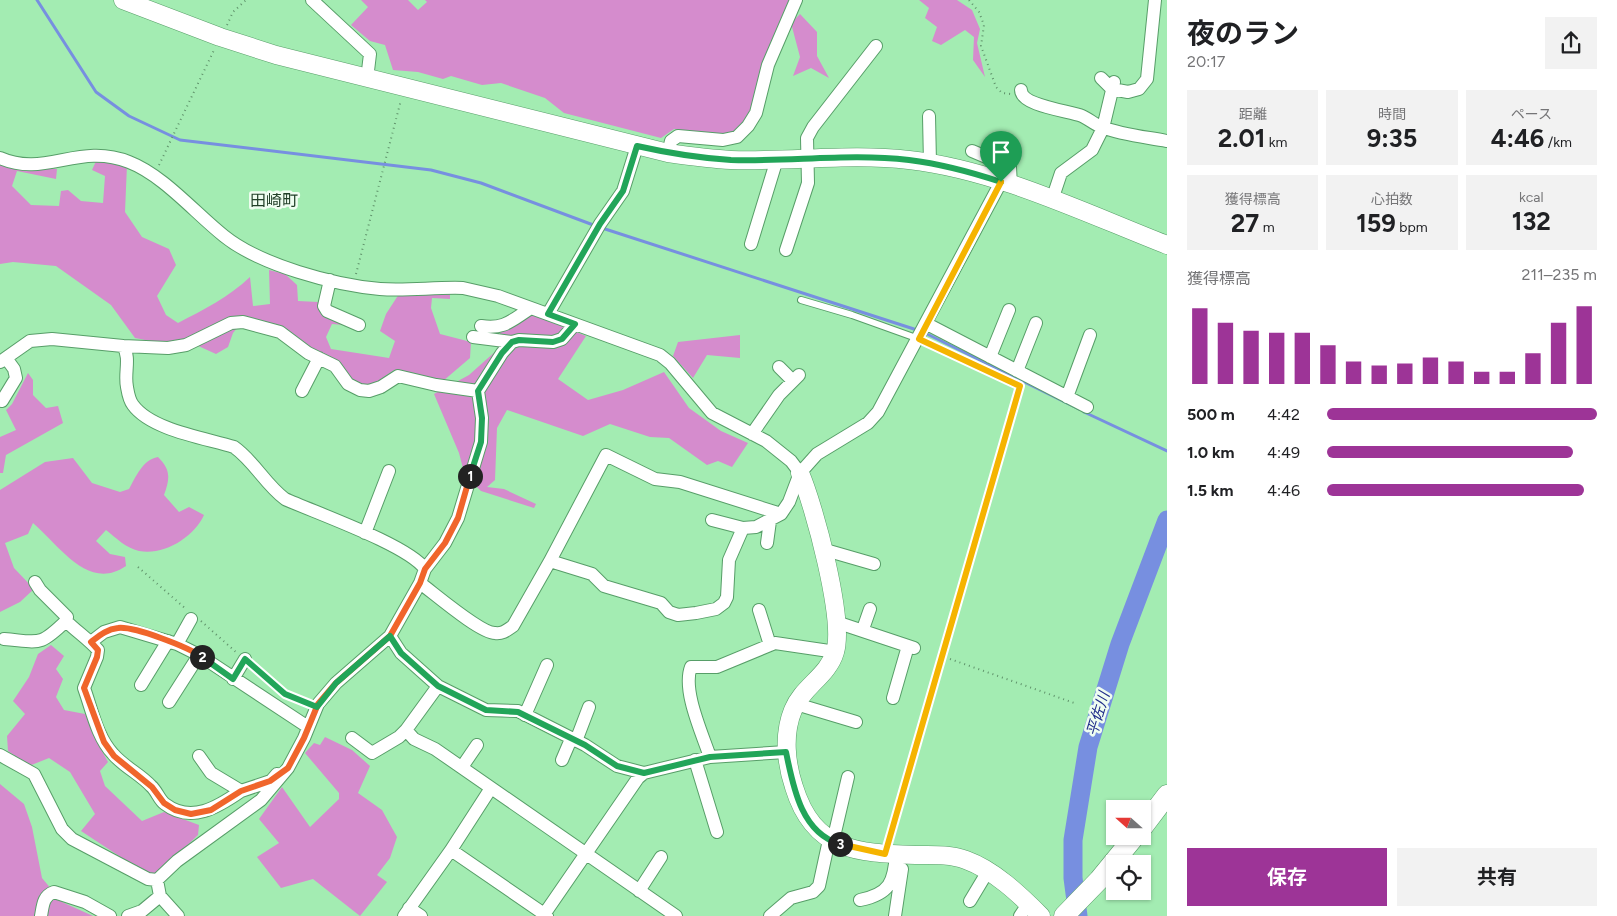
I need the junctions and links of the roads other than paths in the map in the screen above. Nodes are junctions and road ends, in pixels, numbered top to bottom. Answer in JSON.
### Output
{"nodes":[{"id":1,"x":123,"y":0,"type":"edge"},
{"id":2,"x":312,"y":0,"type":"edge"},
{"id":3,"x":796,"y":0,"type":"edge"},
{"id":4,"x":804,"y":0,"type":"edge"},
{"id":5,"x":1155,"y":0,"type":"edge"},
{"id":6,"x":786,"y":20,"type":"junction"},
{"id":7,"x":876,"y":46,"type":"dead end"},
{"id":8,"x":1101,"y":78,"type":"dead end"},
{"id":9,"x":367,"y":79,"type":"junction"},
{"id":10,"x":1113,"y":86,"type":"junction"},
{"id":11,"x":1021,"y":92,"type":"road end"},
{"id":12,"x":929,"y":116,"type":"dead end"},
{"id":13,"x":1103,"y":128,"type":"junction"},
{"id":14,"x":1167,"y":141,"type":"edge"},
{"id":15,"x":637,"y":146,"type":"junction"},
{"id":16,"x":972,"y":151,"type":"dead end"},
{"id":17,"x":668,"y":153,"type":"junction"},
{"id":18,"x":0,"y":158,"type":"edge"},
{"id":19,"x":809,"y":158,"type":"junction"},
{"id":20,"x":778,"y":159,"type":"junction"},
{"id":21,"x":930,"y":163,"type":"junction"},
{"id":22,"x":1006,"y":184,"type":"junction"},
{"id":23,"x":1052,"y":200,"type":"junction"},
{"id":24,"x":751,"y":244,"type":"dead end"},
{"id":25,"x":1167,"y":245,"type":"edge"},
{"id":26,"x":786,"y":250,"type":"dead end"},
{"id":27,"x":330,"y":280,"type":"junction"},
{"id":28,"x":801,"y":300,"type":"dead end"},
{"id":29,"x":531,"y":308,"type":"junction"},
{"id":30,"x":1009,"y":310,"type":"dead end"},
{"id":31,"x":548,"y":314,"type":"junction"},
{"id":32,"x":1036,"y":323,"type":"dead end"},
{"id":33,"x":575,"y":324,"type":"junction"},
{"id":34,"x":359,"y":325,"type":"dead end"},
{"id":35,"x":481,"y":326,"type":"dead end"},
{"id":36,"x":923,"y":332,"type":"junction"},
{"id":37,"x":1090,"y":335,"type":"dead end"},
{"id":38,"x":473,"y":337,"type":"dead end"},
{"id":39,"x":512,"y":342,"type":"junction"},
{"id":40,"x":123,"y":346,"type":"junction"},
{"id":41,"x":317,"y":357,"type":"junction"},
{"id":42,"x":990,"y":357,"type":"junction"},
{"id":43,"x":3,"y":360,"type":"edge"},
{"id":44,"x":779,"y":367,"type":"dead end"},
{"id":45,"x":1017,"y":371,"type":"junction"},
{"id":46,"x":302,"y":386,"type":"dead end"},
{"id":47,"x":478,"y":391,"type":"junction"},
{"id":48,"x":1067,"y":397,"type":"junction"},
{"id":49,"x":2,"y":401,"type":"dead end"},
{"id":50,"x":1087,"y":407,"type":"dead end"},
{"id":51,"x":752,"y":434,"type":"junction"},
{"id":52,"x":389,"y":471,"type":"dead end"},
{"id":53,"x":800,"y":473,"type":"junction"},
{"id":54,"x":776,"y":517,"type":"junction"},
{"id":55,"x":712,"y":520,"type":"dead end"},
{"id":56,"x":743,"y":528,"type":"junction"},
{"id":57,"x":364,"y":533,"type":"junction"},
{"id":58,"x":767,"y":544,"type":"dead end"},
{"id":59,"x":822,"y":548,"type":"junction"},
{"id":60,"x":550,"y":561,"type":"junction"},
{"id":61,"x":874,"y":564,"type":"dead end"},
{"id":62,"x":425,"y":569,"type":"junction"},
{"id":63,"x":35,"y":582,"type":"dead end"},
{"id":64,"x":420,"y":583,"type":"junction"},
{"id":65,"x":870,"y":609,"type":"dead end"},
{"id":66,"x":759,"y":610,"type":"dead end"},
{"id":67,"x":191,"y":615,"type":"road end"},
{"id":68,"x":66,"y":621,"type":"junction"},
{"id":69,"x":836,"y":622,"type":"junction"},
{"id":70,"x":863,"y":630,"type":"junction"},
{"id":71,"x":390,"y":636,"type":"junction"},
{"id":72,"x":4,"y":639,"type":"dead end"},
{"id":73,"x":91,"y":642,"type":"junction"},
{"id":74,"x":172,"y":643,"type":"junction"},
{"id":75,"x":770,"y":645,"type":"junction"},
{"id":76,"x":836,"y":652,"type":"junction"},
{"id":77,"x":199,"y":655,"type":"junction"},
{"id":78,"x":245,"y":659,"type":"road end"},
{"id":79,"x":547,"y":665,"type":"dead end"},
{"id":80,"x":233,"y":679,"type":"junction"},
{"id":81,"x":141,"y":685,"type":"dead end"},
{"id":82,"x":438,"y":686,"type":"junction"},
{"id":83,"x":893,"y":698,"type":"dead end"},
{"id":84,"x":169,"y":702,"type":"dead end"},
{"id":85,"x":796,"y":704,"type":"junction"},
{"id":86,"x":589,"y":707,"type":"dead end"},
{"id":87,"x":525,"y":715,"type":"junction"},
{"id":88,"x":856,"y":722,"type":"dead end"},
{"id":89,"x":308,"y":727,"type":"junction"},
{"id":90,"x":406,"y":730,"type":"junction"},
{"id":91,"x":352,"y":738,"type":"dead end"},
{"id":92,"x":573,"y":740,"type":"junction"},
{"id":93,"x":477,"y":745,"type":"dead end"},
{"id":94,"x":786,"y":752,"type":"junction"},
{"id":95,"x":0,"y":755,"type":"edge"},
{"id":96,"x":199,"y":756,"type":"dead end"},
{"id":97,"x":710,"y":757,"type":"junction"},
{"id":98,"x":562,"y":760,"type":"dead end"},
{"id":99,"x":696,"y":760,"type":"junction"},
{"id":100,"x":288,"y":768,"type":"junction"},
{"id":101,"x":462,"y":768,"type":"junction"},
{"id":102,"x":644,"y":773,"type":"junction"},
{"id":103,"x":848,"y":777,"type":"dead end"},
{"id":104,"x":491,"y":788,"type":"junction"},
{"id":105,"x":241,"y":791,"type":"junction"},
{"id":106,"x":1167,"y":794,"type":"edge"},
{"id":107,"x":1151,"y":816,"type":"edge"},
{"id":108,"x":717,"y":832,"type":"dead end"},
{"id":109,"x":831,"y":840,"type":"junction"},
{"id":110,"x":1128,"y":845,"type":"edge"},
{"id":111,"x":451,"y":850,"type":"junction"},
{"id":112,"x":895,"y":854,"type":"junction"},
{"id":113,"x":586,"y":855,"type":"junction"},
{"id":114,"x":661,"y":857,"type":"dead end"},
{"id":115,"x":988,"y":871,"type":"junction"},
{"id":116,"x":157,"y":880,"type":"junction"},
{"id":117,"x":819,"y":886,"type":"junction"},
{"id":118,"x":792,"y":888,"type":"dead end"},
{"id":119,"x":639,"y":891,"type":"junction"},
{"id":120,"x":160,"y":896,"type":"junction"},
{"id":121,"x":860,"y":900,"type":"dead end"},
{"id":122,"x":970,"y":901,"type":"dead end"},
{"id":123,"x":407,"y":912,"type":"edge"},
{"id":124,"x":1030,"y":912,"type":"edge"},
{"id":125,"x":545,"y":915,"type":"edge"},
{"id":126,"x":41,"y":916,"type":"edge"},
{"id":127,"x":110,"y":916,"type":"edge"},
{"id":128,"x":128,"y":916,"type":"edge"},
{"id":129,"x":178,"y":916,"type":"edge"},
{"id":130,"x":420,"y":916,"type":"edge"},
{"id":131,"x":676,"y":916,"type":"edge"},
{"id":132,"x":770,"y":916,"type":"edge"},
{"id":133,"x":895,"y":916,"type":"edge"},
{"id":134,"x":1064,"y":916,"type":"edge"}],
"edges":[{"from":1,"to":9,"type":"street"},
{"from":2,"to":9,"type":"street"},
{"from":3,"to":6,"type":"street"},
{"from":4,"to":6,"type":"street"},
{"from":5,"to":10,"type":"street"},
{"from":6,"to":17,"type":"street"},
{"from":7,"to":19,"type":"street"},
{"from":8,"to":10,"type":"street"},
{"from":9,"to":15,"type":"street"},
{"from":10,"to":13,"type":"street"},
{"from":11,"to":13,"type":"street"},
{"from":12,"to":21,"type":"street"},
{"from":13,"to":14,"type":"street"},
{"from":13,"to":23,"type":"street"},
{"from":15,"to":17,"type":"street"},
{"from":15,"to":31,"type":"street"},
{"from":16,"to":22,"type":"street"},
{"from":17,"to":20,"type":"street"},
{"from":18,"to":27,"type":"street"},
{"from":19,"to":20,"type":"street"},
{"from":19,"to":21,"type":"street"},
{"from":19,"to":26,"type":"street"},
{"from":20,"to":24,"type":"street"},
{"from":21,"to":22,"type":"street"},
{"from":22,"to":23,"type":"street"},
{"from":22,"to":36,"type":"street"},
{"from":23,"to":25,"type":"street"},
{"from":27,"to":29,"type":"street"},
{"from":27,"to":34,"type":"street"},
{"from":28,"to":36,"type":"lane"},
{"from":29,"to":31,"type":"street"},
{"from":29,"to":35,"type":"street"},
{"from":30,"to":42,"type":"street"},
{"from":31,"to":33,"type":"street"},
{"from":32,"to":45,"type":"street"},
{"from":33,"to":39,"type":"street"},
{"from":33,"to":51,"type":"street"},
{"from":36,"to":42,"type":"street"},
{"from":36,"to":53,"type":"street"},
{"from":36,"to":112,"type":"lane"},
{"from":37,"to":48,"type":"street"},
{"from":38,"to":39,"type":"street"},
{"from":39,"to":47,"type":"street"},
{"from":40,"to":41,"type":"street"},
{"from":40,"to":43,"type":"street"},
{"from":40,"to":57,"type":"street"},
{"from":41,"to":46,"type":"street"},
{"from":41,"to":47,"type":"street"},
{"from":42,"to":45,"type":"street"},
{"from":43,"to":49,"type":"street"},
{"from":44,"to":51,"type":"street"},
{"from":45,"to":48,"type":"street"},
{"from":47,"to":62,"type":"street"},
{"from":48,"to":50,"type":"street"},
{"from":51,"to":53,"type":"street"},
{"from":52,"to":57,"type":"street"},
{"from":53,"to":54,"type":"street"},
{"from":53,"to":59,"type":"street"},
{"from":54,"to":56,"type":"street"},
{"from":54,"to":58,"type":"street"},
{"from":54,"to":60,"type":"street"},
{"from":55,"to":56,"type":"street"},
{"from":56,"to":60,"type":"street"},
{"from":57,"to":62,"type":"street"},
{"from":59,"to":61,"type":"street"},
{"from":59,"to":69,"type":"street"},
{"from":60,"to":64,"type":"street"},
{"from":62,"to":64,"type":"street"},
{"from":63,"to":68,"type":"street"},
{"from":64,"to":71,"type":"street"},
{"from":65,"to":70,"type":"street"},
{"from":66,"to":75,"type":"street"},
{"from":67,"to":74,"type":"street"},
{"from":68,"to":72,"type":"street"},
{"from":68,"to":73,"type":"street"},
{"from":69,"to":70,"type":"street"},
{"from":69,"to":76,"type":"street"},
{"from":70,"to":83,"type":"street"},
{"from":71,"to":82,"type":"street"},
{"from":71,"to":89,"type":"street"},
{"from":73,"to":74,"type":"street"},
{"from":73,"to":105,"type":"street"},
{"from":74,"to":77,"type":"street"},
{"from":74,"to":81,"type":"street"},
{"from":75,"to":76,"type":"street"},
{"from":75,"to":97,"type":"street"},
{"from":76,"to":85,"type":"street"},
{"from":77,"to":80,"type":"street"},
{"from":77,"to":84,"type":"street"},
{"from":78,"to":80,"type":"street"},
{"from":79,"to":87,"type":"street"},
{"from":80,"to":89,"type":"street"},
{"from":82,"to":87,"type":"street"},
{"from":82,"to":90,"type":"street"},
{"from":85,"to":88,"type":"street"},
{"from":85,"to":94,"type":"street"},
{"from":86,"to":92,"type":"street"},
{"from":87,"to":92,"type":"street"},
{"from":89,"to":100,"type":"street"},
{"from":90,"to":91,"type":"street"},
{"from":90,"to":101,"type":"street"},
{"from":92,"to":98,"type":"street"},
{"from":92,"to":102,"type":"street"},
{"from":93,"to":101,"type":"street"},
{"from":94,"to":97,"type":"street"},
{"from":94,"to":109,"type":"street"},
{"from":95,"to":116,"type":"street"},
{"from":96,"to":105,"type":"street"},
{"from":97,"to":99,"type":"street"},
{"from":99,"to":102,"type":"street"},
{"from":99,"to":108,"type":"street"},
{"from":100,"to":105,"type":"street"},
{"from":100,"to":116,"type":"street"},
{"from":101,"to":104,"type":"street"},
{"from":102,"to":113,"type":"street"},
{"from":103,"to":109,"type":"street"},
{"from":104,"to":111,"type":"street"},
{"from":104,"to":113,"type":"street"},
{"from":106,"to":107,"type":"main road"},
{"from":109,"to":112,"type":"street"},
{"from":109,"to":117,"type":"street"},
{"from":110,"to":134,"type":"main road"},
{"from":111,"to":123,"type":"street"},
{"from":111,"to":125,"type":"street"},
{"from":112,"to":115,"type":"street"},
{"from":112,"to":121,"type":"street"},
{"from":112,"to":133,"type":"street"},
{"from":113,"to":119,"type":"street"},
{"from":113,"to":125,"type":"street"},
{"from":114,"to":119,"type":"street"},
{"from":115,"to":122,"type":"street"},
{"from":115,"to":124,"type":"street"},
{"from":116,"to":120,"type":"street"},
{"from":117,"to":118,"type":"street"},
{"from":117,"to":132,"type":"street"},
{"from":119,"to":131,"type":"street"},
{"from":120,"to":128,"type":"street"},
{"from":120,"to":129,"type":"street"},
{"from":123,"to":130,"type":"street"},
{"from":126,"to":127,"type":"street"}]}
